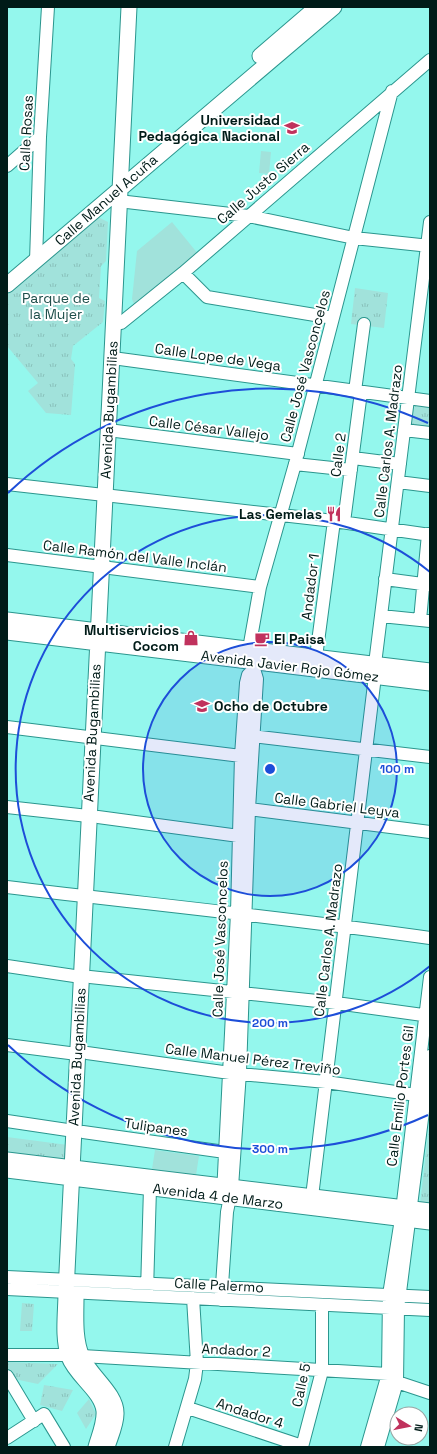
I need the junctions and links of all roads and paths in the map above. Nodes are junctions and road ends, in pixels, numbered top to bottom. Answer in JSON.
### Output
{"nodes":[{"id":1,"x":48,"y":7,"type":"edge"},
{"id":2,"x":129,"y":7,"type":"edge"},
{"id":3,"x":137,"y":7,"type":"edge"},
{"id":4,"x":317,"y":7,"type":"edge"},
{"id":5,"x":334,"y":7,"type":"edge"},
{"id":6,"x":430,"y":60,"type":"edge"},
{"id":7,"x":392,"y":91,"type":"junction"},
{"id":8,"x":40,"y":138,"type":"junction"},
{"id":9,"x":7,"y":166,"type":"edge"},
{"id":10,"x":124,"y":179,"type":"junction"},
{"id":11,"x":127,"y":202,"type":"junction"},
{"id":12,"x":248,"y":216,"type":"junction"},
{"id":13,"x":430,"y":222,"type":"edge"},
{"id":14,"x":354,"y":238,"type":"junction"},
{"id":15,"x":428,"y":246,"type":"edge"},
{"id":16,"x":36,"y":255,"type":"junction"},
{"id":17,"x":183,"y":273,"type":"junction"},
{"id":18,"x":7,"y":274,"type":"edge"},
{"id":19,"x":7,"y":285,"type":"edge"},
{"id":20,"x":333,"y":318,"type":"junction"},
{"id":21,"x":117,"y":324,"type":"junction"},
{"id":22,"x":364,"y":324,"type":"dead end"},
{"id":23,"x":120,"y":359,"type":"junction"},
{"id":24,"x":316,"y":386,"type":"junction"},
{"id":25,"x":358,"y":391,"type":"junction"},
{"id":26,"x":407,"y":398,"type":"junction"},
{"id":27,"x":430,"y":401,"type":"edge"},
{"id":28,"x":404,"y":430,"type":"junction"},
{"id":29,"x":116,"y":431,"type":"junction"},
{"id":30,"x":430,"y":434,"type":"edge"},
{"id":31,"x":353,"y":458,"type":"junction"},
{"id":32,"x":296,"y":459,"type":"junction"},
{"id":33,"x":400,"y":464,"type":"junction"},
{"id":34,"x":351,"y":470,"type":"junction"},
{"id":35,"x":398,"y":482,"type":"junction"},
{"id":36,"x":7,"y":484,"type":"edge"},
{"id":37,"x":430,"y":486,"type":"edge"},
{"id":38,"x":109,"y":495,"type":"junction"},
{"id":39,"x":280,"y":515,"type":"junction"},
{"id":40,"x":339,"y":522,"type":"junction"},
{"id":41,"x":393,"y":530,"type":"junction"},
{"id":42,"x":429,"y":534,"type":"edge"},
{"id":43,"x":7,"y":555,"type":"edge"},
{"id":44,"x":105,"y":567,"type":"junction"},
{"id":45,"x":386,"y":579,"type":"junction"},
{"id":46,"x":426,"y":584,"type":"edge"},
{"id":47,"x":260,"y":587,"type":"junction"},
{"id":48,"x":381,"y":616,"type":"junction"},
{"id":49,"x":7,"y":620,"type":"edge"},
{"id":50,"x":425,"y":621,"type":"edge"},
{"id":51,"x":7,"y":632,"type":"edge"},
{"id":52,"x":102,"y":637,"type":"junction"},
{"id":53,"x":316,"y":657,"type":"junction"},
{"id":54,"x":253,"y":660,"type":"junction"},
{"id":55,"x":375,"y":670,"type":"junction"},
{"id":56,"x":430,"y":671,"type":"edge"},
{"id":57,"x":430,"y":683,"type":"edge"},
{"id":58,"x":7,"y":726,"type":"edge"},
{"id":59,"x":252,"y":736,"type":"junction"},
{"id":60,"x":97,"y":737,"type":"junction"},
{"id":61,"x":367,"y":750,"type":"junction"},
{"id":62,"x":241,"y":756,"type":"junction"},
{"id":63,"x":430,"y":757,"type":"edge"},
{"id":64,"x":7,"y":807,"type":"edge"},
{"id":65,"x":244,"y":808,"type":"junction"},
{"id":66,"x":93,"y":817,"type":"junction"},
{"id":67,"x":357,"y":823,"type":"junction"},
{"id":68,"x":430,"y":832,"type":"edge"},
{"id":69,"x":239,"y":836,"type":"junction"},
{"id":70,"x":7,"y":886,"type":"edge"},
{"id":71,"x":89,"y":897,"type":"junction"},
{"id":72,"x":242,"y":913,"type":"junction"},
{"id":73,"x":344,"y":926,"type":"junction"},
{"id":74,"x":430,"y":938,"type":"edge"},
{"id":75,"x":7,"y":966,"type":"edge"},
{"id":76,"x":86,"y":977,"type":"junction"},
{"id":77,"x":430,"y":977,"type":"edge"},
{"id":78,"x":237,"y":992,"type":"junction"},
{"id":79,"x":336,"y":1003,"type":"junction"},
{"id":80,"x":428,"y":1015,"type":"edge"},
{"id":81,"x":7,"y":1045,"type":"edge"},
{"id":82,"x":82,"y":1053,"type":"junction"},
{"id":83,"x":430,"y":1056,"type":"edge"},
{"id":84,"x":235,"y":1072,"type":"junction"},
{"id":85,"x":326,"y":1082,"type":"junction"},
{"id":86,"x":420,"y":1095,"type":"junction"},
{"id":87,"x":7,"y":1121,"type":"edge"},
{"id":88,"x":78,"y":1132,"type":"junction"},
{"id":89,"x":225,"y":1152,"type":"junction"},
{"id":90,"x":7,"y":1160,"type":"edge"},
{"id":91,"x":7,"y":1170,"type":"edge"},
{"id":92,"x":76,"y":1174,"type":"junction"},
{"id":93,"x":150,"y":1188,"type":"junction"},
{"id":94,"x":227,"y":1192,"type":"junction"},
{"id":95,"x":311,"y":1202,"type":"junction"},
{"id":96,"x":430,"y":1211,"type":"edge"},
{"id":97,"x":406,"y":1214,"type":"junction"},
{"id":98,"x":430,"y":1222,"type":"edge"},
{"id":99,"x":7,"y":1278,"type":"edge"},
{"id":100,"x":71,"y":1286,"type":"junction"},
{"id":101,"x":7,"y":1289,"type":"edge"},
{"id":102,"x":147,"y":1290,"type":"junction"},
{"id":103,"x":221,"y":1294,"type":"junction"},
{"id":104,"x":394,"y":1296,"type":"junction"},
{"id":105,"x":430,"y":1297,"type":"edge"},
{"id":106,"x":193,"y":1298,"type":"junction"},
{"id":107,"x":322,"y":1305,"type":"junction"},
{"id":108,"x":393,"y":1308,"type":"junction"},
{"id":109,"x":430,"y":1310,"type":"edge"},
{"id":110,"x":7,"y":1355,"type":"edge"},
{"id":111,"x":75,"y":1356,"type":"junction"},
{"id":112,"x":196,"y":1363,"type":"junction"},
{"id":113,"x":322,"y":1371,"type":"junction"},
{"id":114,"x":388,"y":1374,"type":"junction"},
{"id":115,"x":7,"y":1376,"type":"edge"},
{"id":116,"x":397,"y":1382,"type":"junction"},
{"id":117,"x":430,"y":1393,"type":"edge"},
{"id":118,"x":188,"y":1408,"type":"junction"},
{"id":119,"x":34,"y":1421,"type":"junction"},
{"id":120,"x":7,"y":1438,"type":"edge"},
{"id":121,"x":64,"y":1447,"type":"edge"},
{"id":122,"x":96,"y":1447,"type":"edge"},
{"id":123,"x":107,"y":1447,"type":"edge"},
{"id":124,"x":175,"y":1447,"type":"edge"},
{"id":125,"x":302,"y":1447,"type":"edge"},
{"id":126,"x":367,"y":1447,"type":"edge"},
{"id":127,"x":378,"y":1447,"type":"edge"}],
"edges":[{"from":1,"to":8,"type":"street","name":"Calle Rosas"},
{"from":2,"to":10,"type":"main road","name":"Avenida Bugambilias"},
{"from":3,"to":10,"type":"main road","name":"Avenida Bugambilias"},
{"from":4,"to":10,"type":"main road","name":"Calle Manuel Acuña"},
{"from":5,"to":10,"type":"main road","name":"Calle Manuel Acuña"},
{"from":6,"to":7,"type":"street","name":"Calle Justo Sierra"},
{"from":7,"to":12,"type":"street","name":"Calle Justo Sierra"},
{"from":7,"to":14,"type":"street","name":"Calle José Vasconcelos"},
{"from":8,"to":9,"type":"street"},
{"from":8,"to":16,"type":"street","name":"Calle Rosas"},
{"from":10,"to":11,"type":"main road","name":"Avenida Bugambilias"},
{"from":10,"to":16,"type":"main road","name":"Calle Manuel Acuña"},
{"from":10,"to":21,"type":"main road","name":"Avenida Bugambilias"},
{"from":11,"to":12,"type":"street"},
{"from":11,"to":21,"type":"main road","name":"Avenida Bugambilias"},
{"from":12,"to":14,"type":"street"},
{"from":12,"to":17,"type":"street","name":"Calle Justo Sierra"},
{"from":13,"to":15,"type":"street","name":"Calle Carlos A. Madrazo"},
{"from":14,"to":15,"type":"street"},
{"from":14,"to":20,"type":"street","name":"Calle José Vasconcelos"},
{"from":15,"to":26,"type":"street","name":"Calle Carlos A. Madrazo"},
{"from":16,"to":18,"type":"main road","name":"Calle Manuel Acuña"},
{"from":16,"to":19,"type":"main road","name":"Calle Manuel Acuña"},
{"from":17,"to":20,"type":"street"},
{"from":17,"to":21,"type":"street","name":"Calle Justo Sierra"},
{"from":20,"to":24,"type":"street","name":"Calle José Vasconcelos"},
{"from":21,"to":23,"type":"main road","name":"Avenida Bugambilias"},
{"from":21,"to":38,"type":"main road","name":"Avenida Bugambilias"},
{"from":22,"to":25,"type":"street","name":"Calle 2"},
{"from":23,"to":24,"type":"street","name":"Calle Lope de Vega"},
{"from":23,"to":29,"type":"main road","name":"Avenida Bugambilias"},
{"from":24,"to":25,"type":"street","name":"Calle Lope de Vega"},
{"from":24,"to":32,"type":"street","name":"Calle José Vasconcelos"},
{"from":25,"to":26,"type":"street","name":"Calle Lope de Vega"},
{"from":25,"to":31,"type":"street","name":"Calle 2"},
{"from":26,"to":27,"type":"street","name":"Calle Lope de Vega"},
{"from":26,"to":28,"type":"street","name":"Calle Carlos A. Madrazo"},
{"from":28,"to":30,"type":"street"},
{"from":28,"to":33,"type":"street","name":"Calle Carlos A. Madrazo"},
{"from":29,"to":32,"type":"street","name":"Calle César Vallejo"},
{"from":29,"to":38,"type":"main road","name":"Avenida Bugambilias"},
{"from":31,"to":33,"type":"street"},
{"from":31,"to":34,"type":"street","name":"Calle 2"},
{"from":32,"to":34,"type":"street","name":"Calle César Vallejo"},
{"from":32,"to":39,"type":"street","name":"Calle José Vasconcelos"},
{"from":33,"to":35,"type":"street","name":"Calle Carlos A. Madrazo"},
{"from":34,"to":40,"type":"street","name":"Calle 2"},
{"from":35,"to":37,"type":"street"},
{"from":35,"to":41,"type":"street","name":"Calle Carlos A. Madrazo"},
{"from":36,"to":38,"type":"street"},
{"from":38,"to":39,"type":"street"},
{"from":38,"to":44,"type":"main road","name":"Avenida Bugambilias"},
{"from":39,"to":40,"type":"street"},
{"from":39,"to":47,"type":"street","name":"Calle José Vasconcelos"},
{"from":40,"to":41,"type":"street"},
{"from":40,"to":53,"type":"street","name":"Andador 1"},
{"from":41,"to":42,"type":"street"},
{"from":41,"to":45,"type":"street","name":"Calle Carlos A. Madrazo"},
{"from":42,"to":46,"type":"street"},
{"from":43,"to":44,"type":"street","name":"Calle Ramón del Valle Inclán"},
{"from":44,"to":47,"type":"street","name":"Calle Ramón del Valle Inclán"},
{"from":44,"to":52,"type":"main road","name":"Avenida Bugambilias"},
{"from":45,"to":46,"type":"street"},
{"from":45,"to":48,"type":"street","name":"Calle Carlos A. Madrazo"},
{"from":46,"to":50,"type":"street"},
{"from":47,"to":54,"type":"street","name":"Calle José Vasconcelos"},
{"from":48,"to":50,"type":"street"},
{"from":48,"to":55,"type":"street","name":"Calle Carlos A. Madrazo"},
{"from":49,"to":52,"type":"main road","name":"Avenida Javier Rojo Gómez"},
{"from":51,"to":52,"type":"main road","name":"Avenida Javier Rojo Gómez"},
{"from":52,"to":54,"type":"main road","name":"Avenida Javier Rojo Gómez"},
{"from":52,"to":60,"type":"main road","name":"Avenida Bugambilias"},
{"from":53,"to":54,"type":"main road","name":"Avenida Javier Rojo Gómez"},
{"from":53,"to":55,"type":"main road","name":"Avenida Javier Rojo Gómez"},
{"from":54,"to":55,"type":"main road","name":"Avenida Javier Rojo Gómez"},
{"from":54,"to":59,"type":"street","name":"Calle José Vasconcelos"},
{"from":54,"to":62,"type":"street","name":"Calle José Vasconcelos"},
{"from":55,"to":56,"type":"main road","name":"Avenida Javier Rojo Gómez"},
{"from":55,"to":57,"type":"main road","name":"Avenida Javier Rojo Gómez"},
{"from":55,"to":61,"type":"street","name":"Calle Carlos A. Madrazo"},
{"from":58,"to":60,"type":"street"},
{"from":59,"to":61,"type":"street"},
{"from":59,"to":65,"type":"street","name":"Calle José Vasconcelos"},
{"from":60,"to":62,"type":"street"},
{"from":60,"to":66,"type":"main road","name":"Avenida Bugambilias"},
{"from":61,"to":63,"type":"street"},
{"from":61,"to":67,"type":"street","name":"Calle Carlos A. Madrazo"},
{"from":62,"to":65,"type":"street","name":"Calle José Vasconcelos"},
{"from":64,"to":66,"type":"street"},
{"from":65,"to":67,"type":"street","name":"Calle Gabriel Leyva"},
{"from":65,"to":69,"type":"street","name":"Calle José Vasconcelos"},
{"from":65,"to":72,"type":"street","name":"Calle José Vasconcelos"},
{"from":66,"to":69,"type":"street"},
{"from":66,"to":71,"type":"main road","name":"Avenida Bugambilias"},
{"from":67,"to":68,"type":"street","name":"Calle Gabriel Leyva"},
{"from":67,"to":73,"type":"street","name":"Calle Carlos A. Madrazo"},
{"from":69,"to":72,"type":"street","name":"Calle José Vasconcelos"},
{"from":70,"to":71,"type":"street"},
{"from":71,"to":72,"type":"street"},
{"from":71,"to":76,"type":"main road","name":"Avenida Bugambilias"},
{"from":72,"to":73,"type":"street"},
{"from":72,"to":78,"type":"street","name":"Calle José Vasconcelos"},
{"from":73,"to":74,"type":"street"},
{"from":73,"to":79,"type":"street","name":"Calle Carlos A. Madrazo"},
{"from":75,"to":76,"type":"street"},
{"from":76,"to":78,"type":"street"},
{"from":76,"to":82,"type":"main road","name":"Avenida Bugambilias"},
{"from":77,"to":80,"type":"street","name":"Calle Emilio Portes Gil"},
{"from":78,"to":79,"type":"street"},
{"from":78,"to":84,"type":"street","name":"Calle José Vasconcelos"},
{"from":79,"to":80,"type":"street"},
{"from":79,"to":85,"type":"street","name":"Calle Carlos A. Madrazo"},
{"from":80,"to":86,"type":"street","name":"Calle Emilio Portes Gil"},
{"from":81,"to":82,"type":"street","name":"Calle Manuel Pérez Treviño"},
{"from":82,"to":84,"type":"street","name":"Calle Manuel Pérez Treviño"},
{"from":82,"to":88,"type":"main road","name":"Avenida Bugambilias"},
{"from":83,"to":86,"type":"street","name":"Calle Emilio Portes Gil"},
{"from":84,"to":85,"type":"street","name":"Calle Manuel Pérez Treviño"},
{"from":84,"to":89,"type":"street","name":"Calle José Vasconcelos"},
{"from":84,"to":94,"type":"street","name":"Calle José Vasconcelos"},
{"from":85,"to":86,"type":"street","name":"Calle Manuel Pérez Treviño"},
{"from":85,"to":95,"type":"street","name":"Calle Carlos A. Madrazo"},
{"from":86,"to":97,"type":"street","name":"Calle Emilio Portes Gil"},
{"from":87,"to":88,"type":"street","name":"Tulipanes"},
{"from":88,"to":89,"type":"street","name":"Tulipanes"},
{"from":88,"to":92,"type":"main road","name":"Avenida Bugambilias"},
{"from":89,"to":94,"type":"street","name":"Calle José Vasconcelos"},
{"from":90,"to":92,"type":"main road","name":"Avenida 4 de Marzo"},
{"from":91,"to":92,"type":"main road","name":"Avenida 4 de Marzo"},
{"from":92,"to":93,"type":"main road","name":"Avenida 4 de Marzo"},
{"from":92,"to":94,"type":"main road","name":"Avenida 4 de Marzo"},
{"from":92,"to":100,"type":"main road","name":"Avenida Bugambilias"},
{"from":93,"to":94,"type":"main road","name":"Avenida 4 de Marzo"},
{"from":93,"to":102,"type":"street"},
{"from":94,"to":95,"type":"main road","name":"Avenida 4 de Marzo"},
{"from":94,"to":103,"type":"street","name":"Calle José Vasconcelos"},
{"from":95,"to":97,"type":"main road","name":"Avenida 4 de Marzo"},
{"from":96,"to":97,"type":"main road","name":"Avenida 4 de Marzo"},
{"from":97,"to":98,"type":"main road","name":"Avenida 4 de Marzo"},
{"from":97,"to":104,"type":"street","name":"Calle Emilio Portes Gil"},
{"from":99,"to":100,"type":"street","name":"Calle Palermo"},
{"from":100,"to":101,"type":"street","name":"Calle Palermo"},
{"from":100,"to":102,"type":"street","name":"Calle Palermo"},
{"from":100,"to":111,"type":"main road","name":"Avenida Bugambilias"},
{"from":102,"to":103,"type":"street","name":"Calle Palermo"},
{"from":102,"to":106,"type":"street","name":"Calle Palermo"},
{"from":103,"to":104,"type":"street","name":"Calle Palermo"},
{"from":103,"to":106,"type":"street","name":"Calle Palermo"},
{"from":103,"to":107,"type":"street","name":"Calle Palermo"},
{"from":104,"to":105,"type":"street","name":"Calle Palermo"},
{"from":104,"to":108,"type":"street","name":"Calle Emilio Portes Gil"},
{"from":106,"to":112,"type":"street"},
{"from":107,"to":108,"type":"street","name":"Calle Palermo"},
{"from":107,"to":113,"type":"street","name":"Calle 5"},
{"from":108,"to":109,"type":"street","name":"Calle Palermo"},
{"from":108,"to":114,"type":"street"},
{"from":108,"to":116,"type":"street"},
{"from":110,"to":111,"type":"street","name":"Andador 2"},
{"from":111,"to":112,"type":"street","name":"Andador 2"},
{"from":111,"to":122,"type":"main road","name":"Avenida Bugambilias"},
{"from":111,"to":123,"type":"main road","name":"Avenida Bugambilias"},
{"from":112,"to":113,"type":"street","name":"Andador 2"},
{"from":112,"to":118,"type":"street"},
{"from":113,"to":114,"type":"street","name":"Andador 2"},
{"from":113,"to":125,"type":"street","name":"Calle 5"},
{"from":114,"to":116,"type":"street"},
{"from":114,"to":126,"type":"street"},
{"from":115,"to":119,"type":"street"},
{"from":116,"to":117,"type":"street"},
{"from":116,"to":127,"type":"street"},
{"from":118,"to":124,"type":"street"},
{"from":118,"to":125,"type":"street","name":"Andador 4"},
{"from":119,"to":120,"type":"street"},
{"from":119,"to":121,"type":"street"}]}
